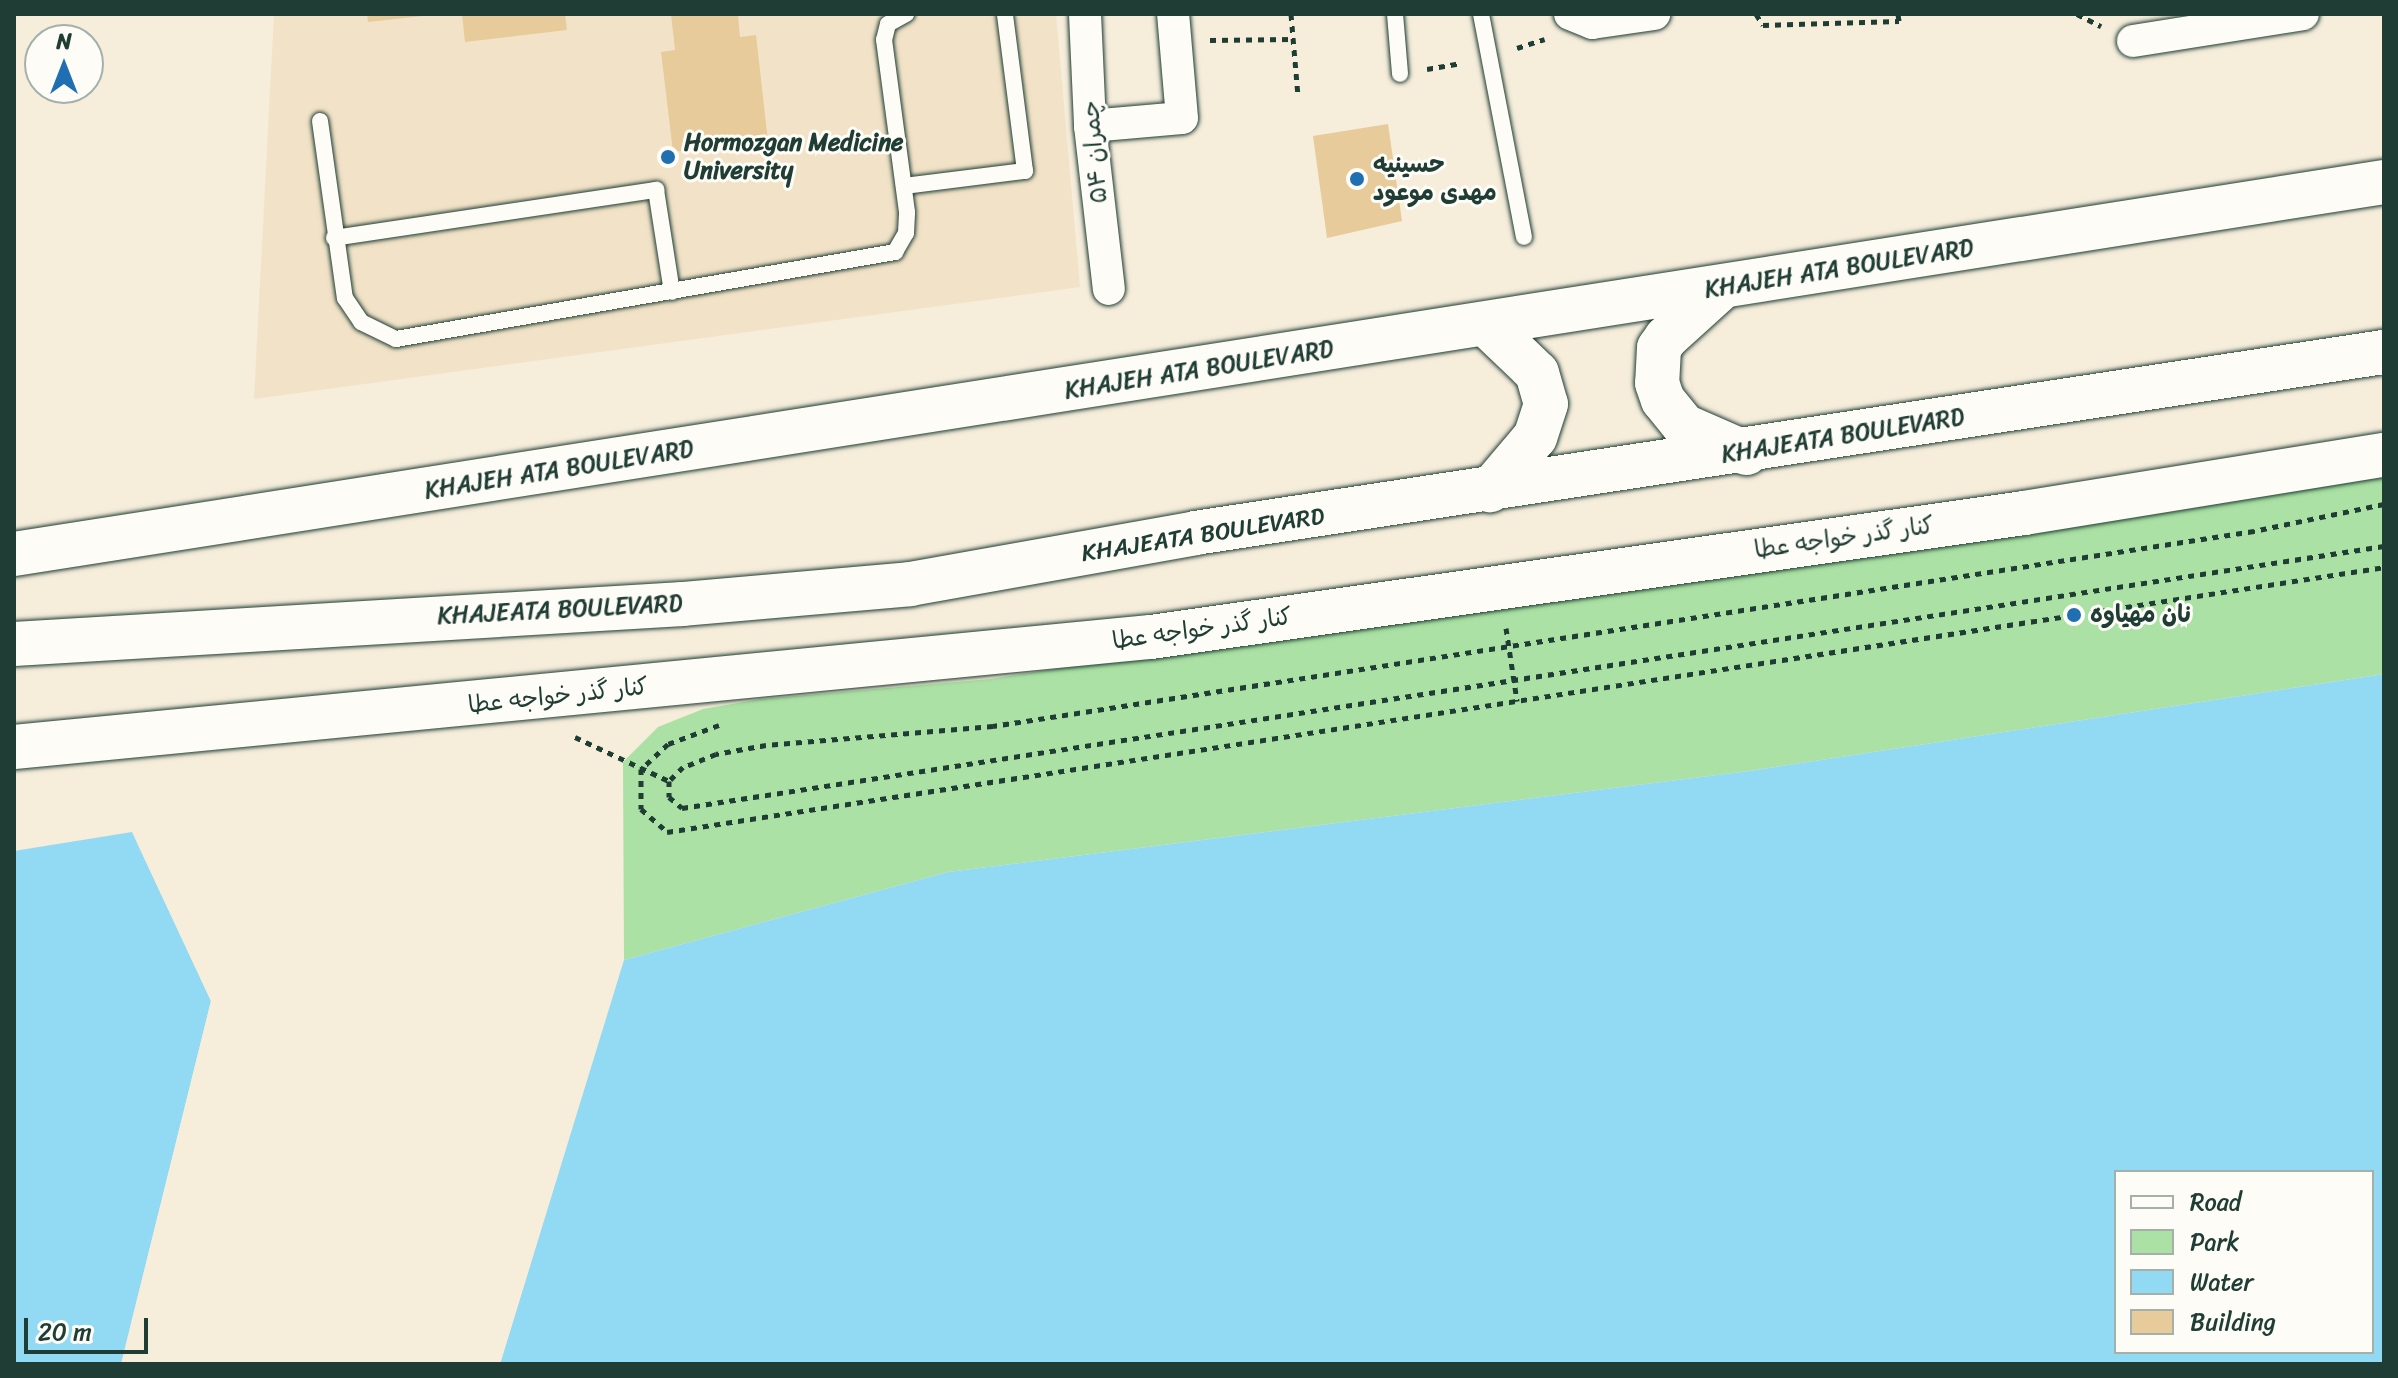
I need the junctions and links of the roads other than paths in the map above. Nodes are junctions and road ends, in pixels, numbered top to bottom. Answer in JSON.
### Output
{"nodes":[{"id":1,"x":906,"y":14,"type":"edge"},
{"id":2,"x":1005,"y":14,"type":"edge"},
{"id":3,"x":1085,"y":14,"type":"edge"},
{"id":4,"x":1395,"y":14,"type":"edge"},
{"id":5,"x":1481,"y":14,"type":"edge"},
{"id":6,"x":1570,"y":14,"type":"edge"},
{"id":7,"x":1654,"y":14,"type":"edge"},
{"id":8,"x":2303,"y":14,"type":"edge"},
{"id":9,"x":1173,"y":27,"type":"edge"},
{"id":10,"x":2133,"y":41,"type":"dead end"},
{"id":11,"x":1400,"y":74,"type":"dead end"},
{"id":12,"x":320,"y":121,"type":"dead end"},
{"id":13,"x":1090,"y":126,"type":"junction"},
{"id":14,"x":2384,"y":182,"type":"edge"},
{"id":15,"x":904,"y":186,"type":"junction"},
{"id":16,"x":1524,"y":237,"type":"dead end"},
{"id":17,"x":334,"y":238,"type":"junction"},
{"id":18,"x":1109,"y":289,"type":"dead end"},
{"id":19,"x":1720,"y":289,"type":"junction"},
{"id":20,"x":672,"y":292,"type":"junction"},
{"id":21,"x":1487,"y":325,"type":"junction"},
{"id":22,"x":2384,"y":352,"type":"edge"},
{"id":23,"x":1746,"y":453,"type":"junction"},
{"id":24,"x":2384,"y":455,"type":"edge"},
{"id":25,"x":1490,"y":490,"type":"junction"},
{"id":26,"x":14,"y":554,"type":"edge"},
{"id":27,"x":14,"y":644,"type":"edge"},
{"id":28,"x":14,"y":747,"type":"edge"}],
"edges":[{"from":1,"to":15,"type":"lane"},
{"from":2,"to":15,"type":"lane"},
{"from":3,"to":13,"type":"street","name":"چمران ۵۴"},
{"from":4,"to":11,"type":"lane"},
{"from":5,"to":16,"type":"lane"},
{"from":6,"to":7,"type":"street"},
{"from":8,"to":10,"type":"street"},
{"from":9,"to":13,"type":"street"},
{"from":12,"to":17,"type":"lane"},
{"from":13,"to":18,"type":"street","name":"چمران ۵۴"},
{"from":14,"to":19,"type":"main road","name":"KHAJEH ATA BOULEVARD"},
{"from":15,"to":20,"type":"lane"},
{"from":17,"to":20,"type":"lane"},
{"from":17,"to":20,"type":"lane"},
{"from":19,"to":21,"type":"main road","name":"KHAJEH ATA BOULEVARD"},
{"from":19,"to":23,"type":"main road"},
{"from":21,"to":25,"type":"main road"},
{"from":21,"to":26,"type":"main road","name":"KHAJEH ATA BOULEVARD"},
{"from":22,"to":23,"type":"main road","name":"KHAJEATA BOULEVARD"},
{"from":23,"to":25,"type":"main road","name":"KHAJEATA BOULEVARD"},
{"from":24,"to":28,"type":"main road","name":"کنار گذر خواجه عطا"},
{"from":25,"to":27,"type":"main road","name":"KHAJEATA BOULEVARD"}]}
